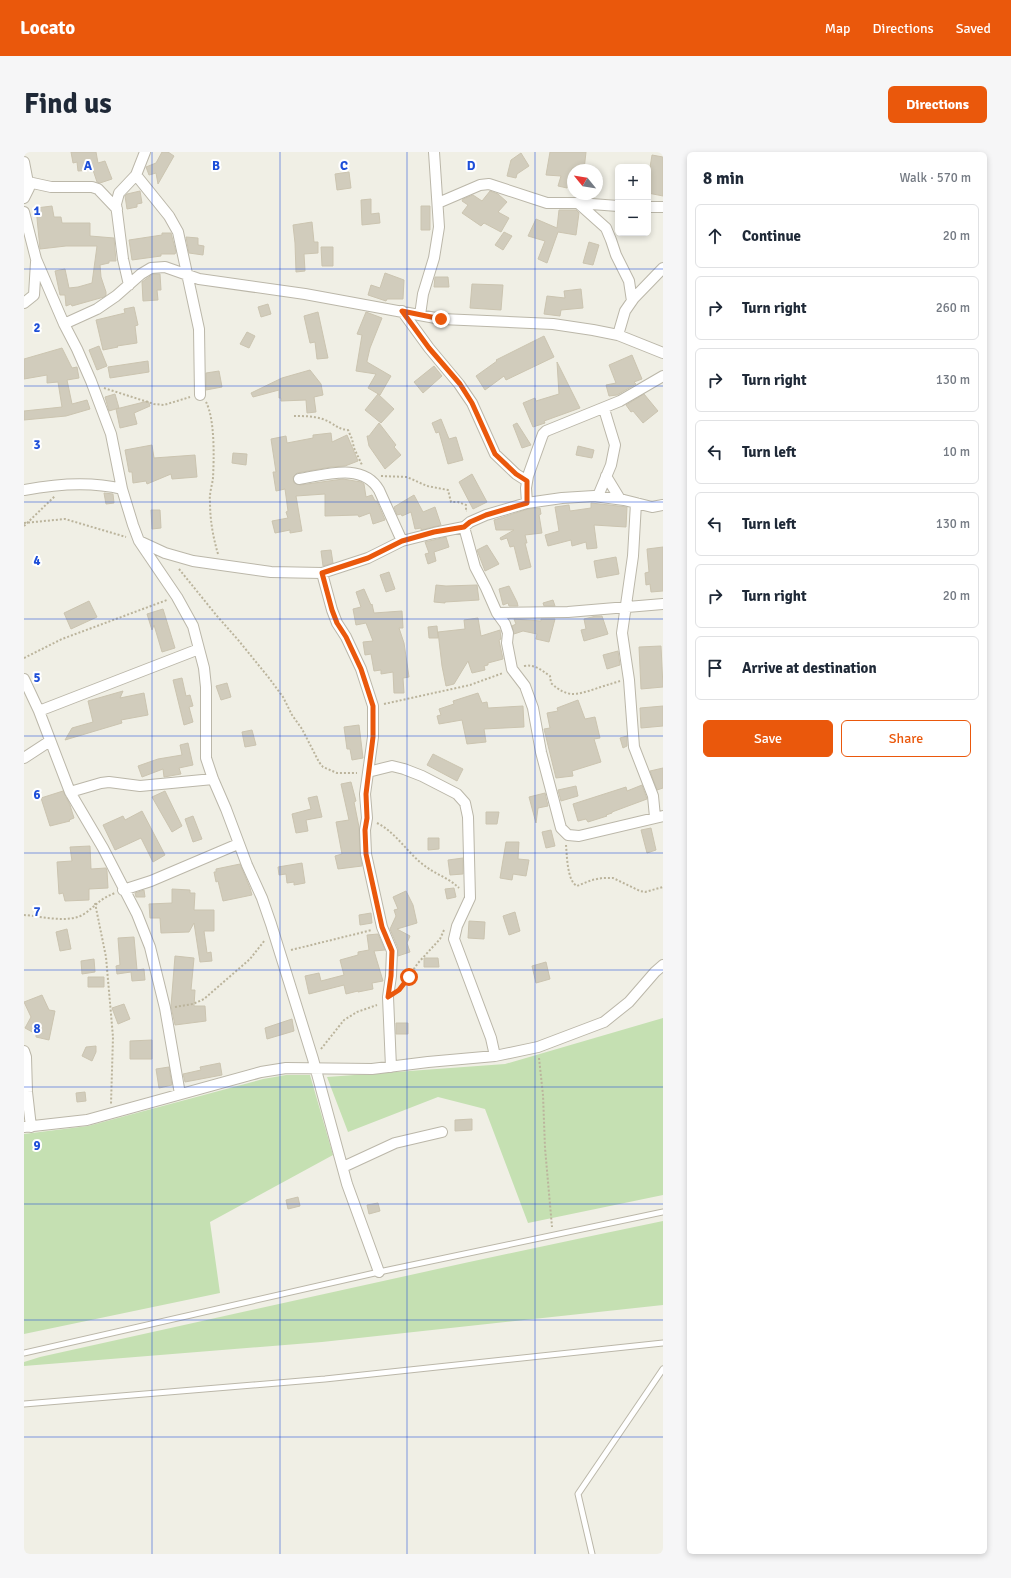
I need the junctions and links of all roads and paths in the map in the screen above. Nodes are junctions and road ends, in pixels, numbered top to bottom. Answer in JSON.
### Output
{"nodes":[{"id":1,"x":144,"y":152,"type":"edge"},
{"id":2,"x":434,"y":152,"type":"edge"},
{"id":3,"x":24,"y":162,"type":"edge"},
{"id":4,"x":136,"y":175,"type":"junction"},
{"id":5,"x":28,"y":182,"type":"junction"},
{"id":6,"x":24,"y":198,"type":"edge"},
{"id":7,"x":578,"y":203,"type":"junction"},
{"id":8,"x":438,"y":204,"type":"junction"},
{"id":9,"x":615,"y":206,"type":"edge"},
{"id":10,"x":651,"y":207,"type":"edge"},
{"id":11,"x":663,"y":207,"type":"edge"},
{"id":12,"x":117,"y":209,"type":"junction"},
{"id":13,"x":24,"y":212,"type":"edge"},
{"id":14,"x":36,"y":259,"type":"junction"},
{"id":15,"x":663,"y":268,"type":"edge"},
{"id":16,"x":187,"y":275,"type":"junction"},
{"id":17,"x":129,"y":285,"type":"junction"},
{"id":18,"x":632,"y":301,"type":"junction"},
{"id":19,"x":24,"y":303,"type":"edge"},
{"id":20,"x":402,"y":311,"type":"junction"},
{"id":21,"x":420,"y":315,"type":"junction"},
{"id":22,"x":64,"y":324,"type":"junction"},
{"id":23,"x":618,"y":335,"type":"junction"},
{"id":24,"x":663,"y":353,"type":"edge"},
{"id":25,"x":663,"y":376,"type":"edge"},
{"id":26,"x":90,"y":381,"type":"junction"},
{"id":27,"x":200,"y":395,"type":"junction"},
{"id":28,"x":604,"y":409,"type":"junction"},
{"id":29,"x":294,"y":416,"type":"dead end"},
{"id":30,"x":364,"y":467,"type":"dead end"},
{"id":31,"x":376,"y":476,"type":"dead end"},
{"id":32,"x":606,"y":476,"type":"junction"},
{"id":33,"x":299,"y":479,"type":"dead end"},
{"id":34,"x":527,"y":481,"type":"junction"},
{"id":35,"x":67,"y":485,"type":"junction"},
{"id":36,"x":122,"y":489,"type":"junction"},
{"id":37,"x":24,"y":490,"type":"edge"},
{"id":38,"x":598,"y":496,"type":"junction"},
{"id":39,"x":620,"y":499,"type":"junction"},
{"id":40,"x":527,"y":503,"type":"junction"},
{"id":41,"x":636,"y":503,"type":"junction"},
{"id":42,"x":663,"y":506,"type":"edge"},
{"id":43,"x":475,"y":521,"type":"junction"},
{"id":44,"x":25,"y":524,"type":"edge"},
{"id":45,"x":464,"y":527,"type":"junction"},
{"id":46,"x":140,"y":541,"type":"junction"},
{"id":47,"x":402,"y":541,"type":"junction"},
{"id":48,"x":221,"y":564,"type":"junction"},
{"id":49,"x":178,"y":567,"type":"dead end"},
{"id":50,"x":322,"y":573,"type":"junction"},
{"id":51,"x":177,"y":597,"type":"junction"},
{"id":52,"x":663,"y":604,"type":"edge"},
{"id":53,"x":625,"y":606,"type":"junction"},
{"id":54,"x":497,"y":613,"type":"junction"},
{"id":55,"x":199,"y":649,"type":"junction"},
{"id":56,"x":24,"y":658,"type":"edge"},
{"id":57,"x":512,"y":669,"type":"junction"},
{"id":58,"x":24,"y":679,"type":"edge"},
{"id":59,"x":629,"y":680,"type":"junction"},
{"id":60,"x":373,"y":706,"type":"junction"},
{"id":61,"x":38,"y":711,"type":"junction"},
{"id":62,"x":50,"y":741,"type":"junction"},
{"id":63,"x":24,"y":758,"type":"edge"},
{"id":64,"x":368,"y":772,"type":"junction"},
{"id":65,"x":213,"y":779,"type":"junction"},
{"id":66,"x":70,"y":792,"type":"junction"},
{"id":67,"x":659,"y":817,"type":"edge"},
{"id":68,"x":367,"y":818,"type":"junction"},
{"id":69,"x":565,"y":834,"type":"junction"},
{"id":70,"x":238,"y":844,"type":"junction"},
{"id":71,"x":663,"y":887,"type":"edge"},
{"id":72,"x":123,"y":890,"type":"junction"},
{"id":73,"x":470,"y":898,"type":"junction"},
{"id":74,"x":95,"y":904,"type":"junction"},
{"id":75,"x":24,"y":915,"type":"edge"},
{"id":76,"x":271,"y":924,"type":"junction"},
{"id":77,"x":382,"y":927,"type":"junction"},
{"id":78,"x":446,"y":927,"type":"dead end"},
{"id":79,"x":280,"y":953,"type":"junction"},
{"id":80,"x":663,"y":965,"type":"edge"},
{"id":81,"x":388,"y":997,"type":"junction"},
{"id":82,"x":165,"y":1008,"type":"junction"},
{"id":83,"x":538,"y":1047,"type":"junction"},
{"id":84,"x":24,"y":1051,"type":"edge"},
{"id":85,"x":495,"y":1056,"type":"junction"},
{"id":86,"x":314,"y":1064,"type":"junction"},
{"id":87,"x":391,"y":1067,"type":"junction"},
{"id":88,"x":180,"y":1094,"type":"junction"},
{"id":89,"x":110,"y":1113,"type":"junction"},
{"id":90,"x":27,"y":1127,"type":"edge"},
{"id":91,"x":442,"y":1132,"type":"dead end"},
{"id":92,"x":343,"y":1167,"type":"junction"},
{"id":93,"x":663,"y":1212,"type":"edge"},
{"id":94,"x":553,"y":1234,"type":"junction"},
{"id":95,"x":379,"y":1272,"type":"junction"},
{"id":96,"x":663,"y":1343,"type":"edge"},
{"id":97,"x":24,"y":1353,"type":"edge"},
{"id":98,"x":663,"y":1369,"type":"edge"},
{"id":99,"x":24,"y":1404,"type":"edge"},
{"id":100,"x":592,"y":1554,"type":"edge"}],
"edges":[{"from":1,"to":4,"type":"street"},
{"from":2,"to":8,"type":"street"},
{"from":3,"to":5,"type":"street"},
{"from":4,"to":12,"type":"street"},
{"from":4,"to":16,"type":"street"},
{"from":5,"to":6,"type":"street"},
{"from":5,"to":12,"type":"street"},
{"from":7,"to":8,"type":"street"},
{"from":7,"to":9,"type":"street"},
{"from":7,"to":18,"type":"street"},
{"from":8,"to":21,"type":"street"},
{"from":10,"to":11,"type":"street"},
{"from":12,"to":17,"type":"street"},
{"from":13,"to":14,"type":"street"},
{"from":14,"to":19,"type":"street"},
{"from":14,"to":22,"type":"street"},
{"from":15,"to":18,"type":"street"},
{"from":16,"to":17,"type":"street"},
{"from":16,"to":20,"type":"street"},
{"from":16,"to":27,"type":"street"},
{"from":17,"to":22,"type":"street"},
{"from":18,"to":23,"type":"street"},
{"from":20,"to":21,"type":"street"},
{"from":20,"to":34,"type":"street"},
{"from":21,"to":23,"type":"street"},
{"from":22,"to":26,"type":"street"},
{"from":23,"to":24,"type":"street"},
{"from":25,"to":28,"type":"street"},
{"from":26,"to":27,"type":"path"},
{"from":26,"to":36,"type":"street"},
{"from":27,"to":48,"type":"path"},
{"from":28,"to":32,"type":"street"},
{"from":28,"to":34,"type":"street"},
{"from":29,"to":30,"type":"path"},
{"from":31,"to":43,"type":"path"},
{"from":32,"to":38,"type":"street"},
{"from":32,"to":39,"type":"street"},
{"from":33,"to":47,"type":"street"},
{"from":34,"to":40,"type":"street"},
{"from":35,"to":36,"type":"street"},
{"from":35,"to":37,"type":"street"},
{"from":35,"to":44,"type":"path"},
{"from":36,"to":46,"type":"street"},
{"from":38,"to":39,"type":"street"},
{"from":38,"to":40,"type":"street"},
{"from":39,"to":41,"type":"street"},
{"from":40,"to":43,"type":"street"},
{"from":41,"to":42,"type":"street"},
{"from":41,"to":53,"type":"street"},
{"from":43,"to":45,"type":"street"},
{"from":44,"to":46,"type":"path"},
{"from":45,"to":47,"type":"street"},
{"from":45,"to":54,"type":"street"},
{"from":46,"to":48,"type":"street"},
{"from":46,"to":51,"type":"street"},
{"from":47,"to":50,"type":"street"},
{"from":48,"to":50,"type":"street"},
{"from":49,"to":64,"type":"path"},
{"from":50,"to":60,"type":"street"},
{"from":51,"to":55,"type":"street"},
{"from":51,"to":56,"type":"path"},
{"from":52,"to":53,"type":"street"},
{"from":53,"to":54,"type":"street"},
{"from":53,"to":59,"type":"street"},
{"from":54,"to":57,"type":"street"},
{"from":55,"to":61,"type":"street"},
{"from":55,"to":65,"type":"street"},
{"from":57,"to":59,"type":"path"},
{"from":57,"to":60,"type":"path"},
{"from":57,"to":69,"type":"street"},
{"from":58,"to":61,"type":"street"},
{"from":59,"to":67,"type":"street"},
{"from":60,"to":64,"type":"street"},
{"from":61,"to":62,"type":"street"},
{"from":62,"to":63,"type":"street"},
{"from":62,"to":66,"type":"street"},
{"from":64,"to":68,"type":"street"},
{"from":64,"to":73,"type":"street"},
{"from":65,"to":66,"type":"street"},
{"from":65,"to":70,"type":"street"},
{"from":66,"to":72,"type":"street"},
{"from":67,"to":69,"type":"street"},
{"from":68,"to":73,"type":"path"},
{"from":68,"to":77,"type":"street"},
{"from":69,"to":71,"type":"path"},
{"from":70,"to":72,"type":"street"},
{"from":70,"to":76,"type":"street"},
{"from":72,"to":74,"type":"path"},
{"from":72,"to":82,"type":"street"},
{"from":73,"to":85,"type":"street"},
{"from":74,"to":75,"type":"path"},
{"from":74,"to":89,"type":"path"},
{"from":76,"to":79,"type":"street"},
{"from":76,"to":82,"type":"path"},
{"from":77,"to":79,"type":"path"},
{"from":77,"to":81,"type":"street"},
{"from":78,"to":81,"type":"path"},
{"from":79,"to":86,"type":"street"},
{"from":80,"to":83,"type":"street"},
{"from":81,"to":86,"type":"path"},
{"from":81,"to":87,"type":"street"},
{"from":82,"to":88,"type":"street"},
{"from":83,"to":85,"type":"street"},
{"from":83,"to":94,"type":"path"},
{"from":84,"to":90,"type":"street"},
{"from":85,"to":87,"type":"street"},
{"from":86,"to":87,"type":"street"},
{"from":86,"to":88,"type":"street"},
{"from":86,"to":92,"type":"street"},
{"from":88,"to":89,"type":"street"},
{"from":89,"to":90,"type":"street"},
{"from":91,"to":92,"type":"street"},
{"from":92,"to":95,"type":"street"},
{"from":93,"to":94,"type":"lane"},
{"from":94,"to":95,"type":"lane"},
{"from":95,"to":97,"type":"lane"},
{"from":96,"to":99,"type":"lane"},
{"from":98,"to":100,"type":"lane"}]}
